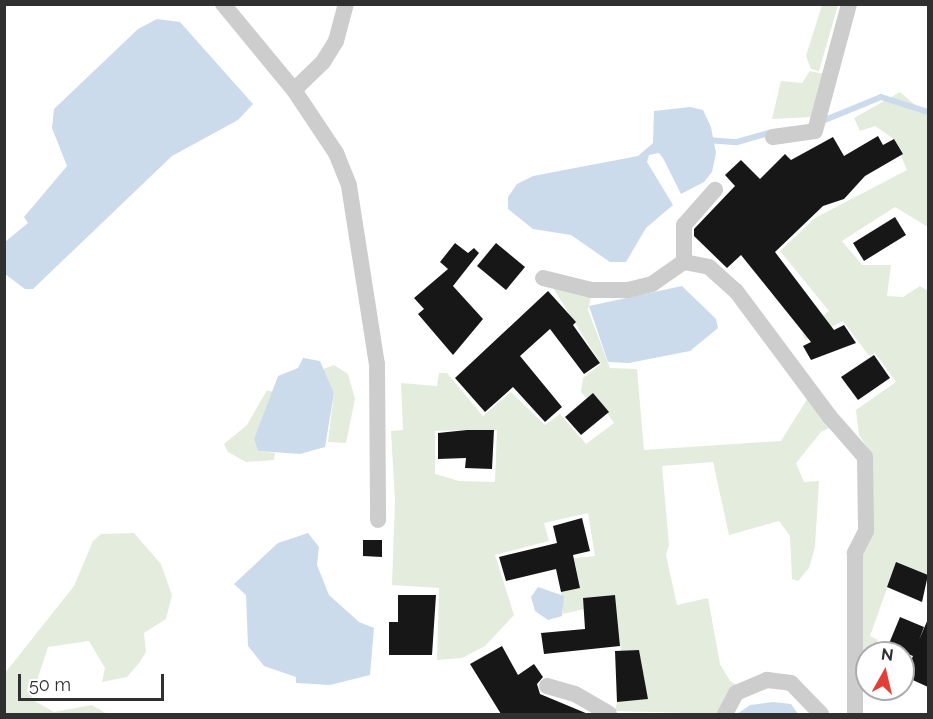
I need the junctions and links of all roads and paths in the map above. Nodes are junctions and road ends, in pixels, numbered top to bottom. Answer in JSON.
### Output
{"nodes":[{"id":1,"x":223,"y":4,"type":"edge"},
{"id":2,"x":346,"y":4,"type":"edge"},
{"id":3,"x":849,"y":4,"type":"edge"},
{"id":4,"x":294,"y":90,"type":"junction"},
{"id":5,"x":773,"y":136,"type":"dead end"},
{"id":6,"x":715,"y":190,"type":"dead end"},
{"id":7,"x":684,"y":261,"type":"junction"},
{"id":8,"x":543,"y":278,"type":"dead end"},
{"id":9,"x":378,"y":520,"type":"dead end"},
{"id":10,"x":548,"y":686,"type":"dead end"},
{"id":11,"x":609,"y":714,"type":"edge"},
{"id":12,"x":725,"y":714,"type":"edge"},
{"id":13,"x":821,"y":714,"type":"edge"},
{"id":14,"x":855,"y":714,"type":"edge"}],
"edges":[{"from":1,"to":4,"type":"street"},
{"from":2,"to":4,"type":"street"},
{"from":3,"to":5,"type":"street"},
{"from":4,"to":9,"type":"street"},
{"from":6,"to":7,"type":"street"},
{"from":7,"to":8,"type":"street"},
{"from":7,"to":14,"type":"street"},
{"from":10,"to":11,"type":"street"},
{"from":12,"to":13,"type":"street"}]}
